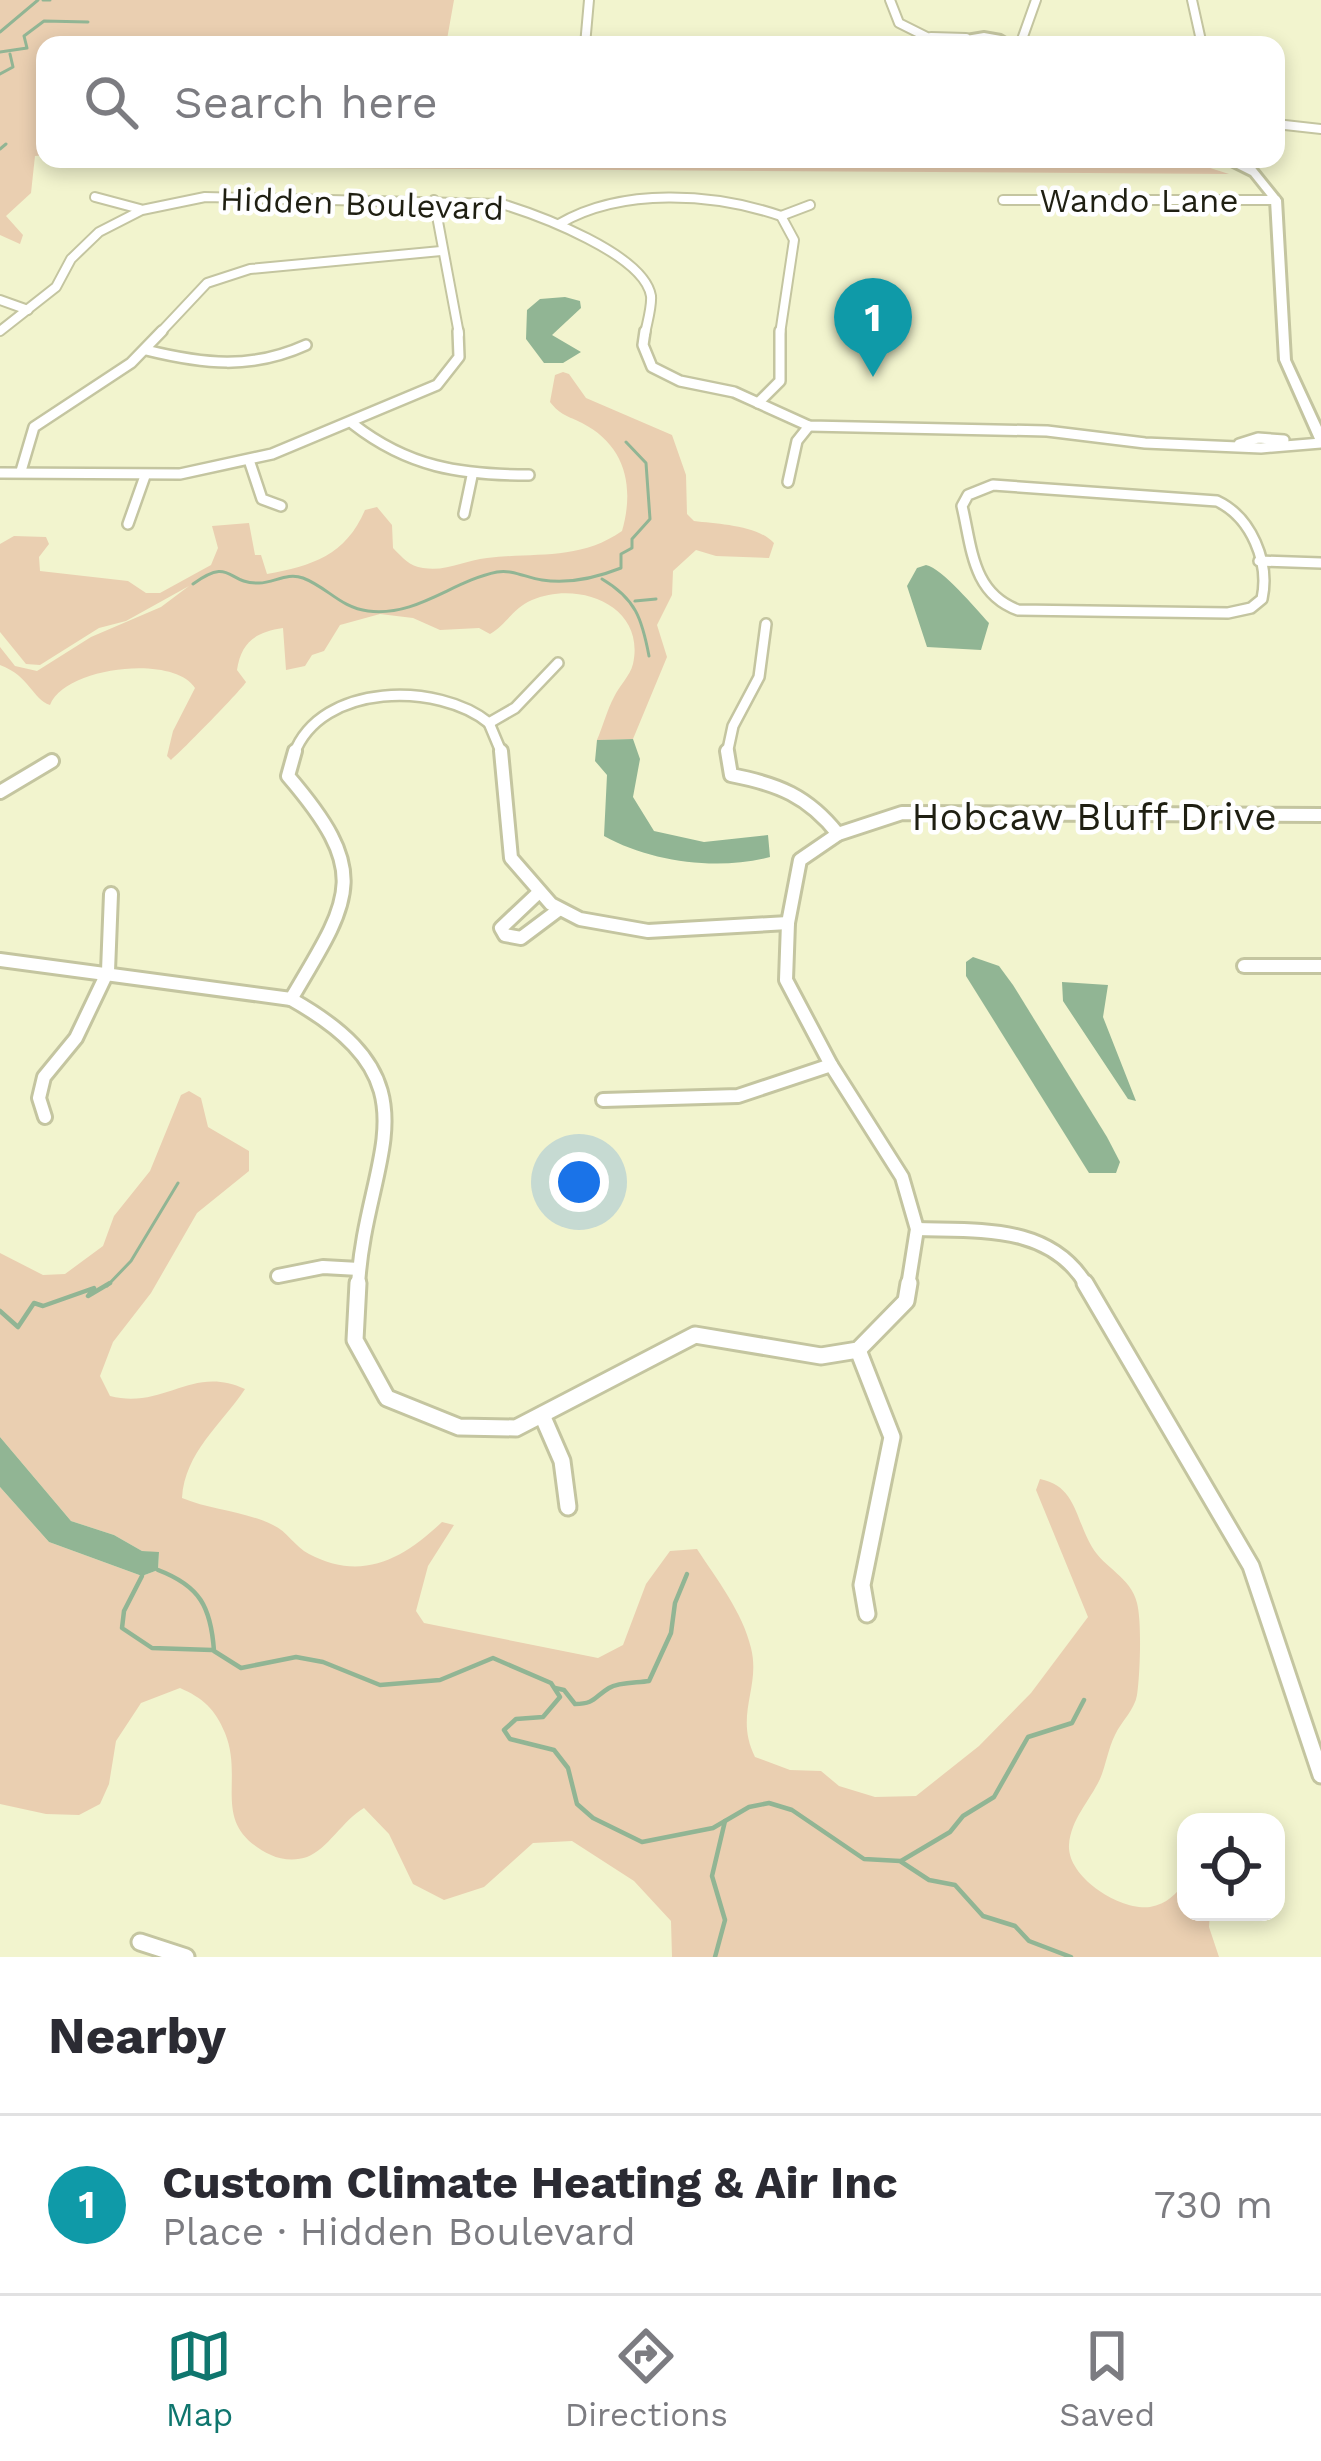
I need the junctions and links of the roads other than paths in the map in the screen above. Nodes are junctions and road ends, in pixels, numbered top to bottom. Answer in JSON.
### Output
{"nodes":[{"id":1,"x":589,"y":0,"type":"edge"},
{"id":2,"x":890,"y":0,"type":"edge"},
{"id":3,"x":1036,"y":0,"type":"edge"},
{"id":4,"x":1192,"y":0,"type":"edge"},
{"id":5,"x":587,"y":36,"type":"edge"},
{"id":6,"x":924,"y":36,"type":"edge"},
{"id":7,"x":1020,"y":36,"type":"edge"},
{"id":8,"x":1200,"y":36,"type":"edge"},
{"id":9,"x":1285,"y":125,"type":"edge"},
{"id":10,"x":1321,"y":129,"type":"edge"},
{"id":11,"x":1241,"y":168,"type":"edge"},
{"id":12,"x":1252,"y":168,"type":"edge"},
{"id":13,"x":1264,"y":180,"type":"junction"},
{"id":14,"x":95,"y":197,"type":"dead end"},
{"id":15,"x":434,"y":200,"type":"junction"},
{"id":16,"x":1003,"y":200,"type":"dead end"},
{"id":17,"x":1276,"y":200,"type":"junction"},
{"id":18,"x":810,"y":205,"type":"dead end"},
{"id":19,"x":142,"y":210,"type":"junction"},
{"id":20,"x":781,"y":216,"type":"junction"},
{"id":21,"x":559,"y":224,"type":"junction"},
{"id":22,"x":440,"y":251,"type":"junction"},
{"id":23,"x":0,"y":300,"type":"edge"},
{"id":24,"x":28,"y":310,"type":"junction"},
{"id":25,"x":0,"y":331,"type":"edge"},
{"id":26,"x":306,"y":345,"type":"dead end"},
{"id":27,"x":146,"y":350,"type":"junction"},
{"id":28,"x":758,"y":403,"type":"junction"},
{"id":29,"x":353,"y":424,"type":"junction"},
{"id":30,"x":809,"y":426,"type":"junction"},
{"id":31,"x":1321,"y":442,"type":"edge"},
{"id":32,"x":250,"y":463,"type":"junction"},
{"id":33,"x":21,"y":471,"type":"junction"},
{"id":34,"x":0,"y":473,"type":"edge"},
{"id":35,"x":146,"y":476,"type":"junction"},
{"id":36,"x":472,"y":476,"type":"junction"},
{"id":37,"x":529,"y":476,"type":"dead end"},
{"id":38,"x":788,"y":482,"type":"dead end"},
{"id":39,"x":280,"y":506,"type":"dead end"},
{"id":40,"x":464,"y":514,"type":"dead end"},
{"id":41,"x":128,"y":524,"type":"dead end"},
{"id":42,"x":1259,"y":562,"type":"junction"},
{"id":43,"x":1321,"y":563,"type":"edge"},
{"id":44,"x":766,"y":624,"type":"dead end"},
{"id":45,"x":558,"y":663,"type":"dead end"},
{"id":46,"x":489,"y":723,"type":"junction"},
{"id":47,"x":52,"y":761,"type":"dead end"},
{"id":48,"x":0,"y":792,"type":"edge"},
{"id":49,"x":1321,"y":815,"type":"edge"},
{"id":50,"x":838,"y":834,"type":"junction"},
{"id":51,"x":111,"y":894,"type":"dead end"},
{"id":52,"x":537,"y":894,"type":"junction"},
{"id":53,"x":557,"y":911,"type":"junction"},
{"id":54,"x":788,"y":923,"type":"junction"},
{"id":55,"x":0,"y":960,"type":"edge"},
{"id":56,"x":1244,"y":966,"type":"dead end"},
{"id":57,"x":1321,"y":967,"type":"edge"},
{"id":58,"x":108,"y":971,"type":"junction"},
{"id":59,"x":291,"y":999,"type":"junction"},
{"id":60,"x":831,"y":1065,"type":"junction"},
{"id":61,"x":603,"y":1100,"type":"dead end"},
{"id":62,"x":45,"y":1118,"type":"dead end"},
{"id":63,"x":917,"y":1229,"type":"junction"},
{"id":64,"x":359,"y":1270,"type":"junction"},
{"id":65,"x":278,"y":1276,"type":"dead end"},
{"id":66,"x":858,"y":1350,"type":"junction"},
{"id":67,"x":542,"y":1415,"type":"junction"},
{"id":68,"x":568,"y":1508,"type":"dead end"},
{"id":69,"x":867,"y":1614,"type":"dead end"},
{"id":70,"x":1321,"y":1774,"type":"edge"},
{"id":71,"x":140,"y":1942,"type":"dead end"},
{"id":72,"x":186,"y":1957,"type":"edge"}],
"edges":[{"from":1,"to":5,"type":"street"},
{"from":2,"to":6,"type":"street"},
{"from":3,"to":7,"type":"street"},
{"from":4,"to":8,"type":"street"},
{"from":9,"to":10,"type":"street"},
{"from":11,"to":13,"type":"main road"},
{"from":12,"to":13,"type":"main road"},
{"from":13,"to":17,"type":"main road"},
{"from":14,"to":19,"type":"street"},
{"from":15,"to":19,"type":"street","name":"Hidden Boulevard"},
{"from":15,"to":21,"type":"street","name":"Hidden Boulevard"},
{"from":15,"to":22,"type":"street"},
{"from":16,"to":17,"type":"street","name":"Wando Lane"},
{"from":17,"to":31,"type":"main road"},
{"from":18,"to":20,"type":"street"},
{"from":19,"to":24,"type":"street","name":"Hidden Boulevard"},
{"from":20,"to":21,"type":"street"},
{"from":20,"to":28,"type":"street"},
{"from":21,"to":28,"type":"street","name":"Hidden Boulevard"},
{"from":22,"to":27,"type":"street"},
{"from":22,"to":29,"type":"street"},
{"from":23,"to":24,"type":"street"},
{"from":24,"to":25,"type":"street","name":"Hidden Boulevard"},
{"from":26,"to":27,"type":"street"},
{"from":27,"to":33,"type":"street"},
{"from":28,"to":30,"type":"street","name":"Hidden Boulevard"},
{"from":29,"to":32,"type":"street"},
{"from":29,"to":36,"type":"street"},
{"from":30,"to":31,"type":"street","name":"Hidden Boulevard"},
{"from":30,"to":38,"type":"street"},
{"from":32,"to":35,"type":"street"},
{"from":32,"to":39,"type":"street"},
{"from":33,"to":34,"type":"street"},
{"from":33,"to":35,"type":"street"},
{"from":35,"to":41,"type":"street"},
{"from":36,"to":37,"type":"street"},
{"from":36,"to":40,"type":"street"},
{"from":42,"to":42,"type":"street"},
{"from":42,"to":43,"type":"street"},
{"from":44,"to":50,"type":"street"},
{"from":45,"to":46,"type":"street"},
{"from":46,"to":52,"type":"street"},
{"from":46,"to":59,"type":"street"},
{"from":47,"to":48,"type":"street"},
{"from":49,"to":50,"type":"street","name":"Hobcaw Bluff Drive"},
{"from":50,"to":54,"type":"street","name":"Hobcaw Bluff Drive"},
{"from":51,"to":58,"type":"street"},
{"from":52,"to":53,"type":"street"},
{"from":52,"to":53,"type":"street"},
{"from":53,"to":54,"type":"street"},
{"from":54,"to":60,"type":"street","name":"Hobcaw Bluff Drive"},
{"from":55,"to":58,"type":"street"},
{"from":56,"to":57,"type":"street"},
{"from":58,"to":59,"type":"street"},
{"from":58,"to":62,"type":"street"},
{"from":59,"to":64,"type":"street"},
{"from":60,"to":61,"type":"street"},
{"from":60,"to":63,"type":"street","name":"Hobcaw Bluff Drive"},
{"from":63,"to":66,"type":"street","name":"Hobcaw Bluff Drive"},
{"from":63,"to":70,"type":"street"},
{"from":64,"to":65,"type":"street"},
{"from":64,"to":67,"type":"street"},
{"from":66,"to":67,"type":"street"},
{"from":66,"to":69,"type":"street"},
{"from":67,"to":68,"type":"street"},
{"from":71,"to":72,"type":"street"}]}
